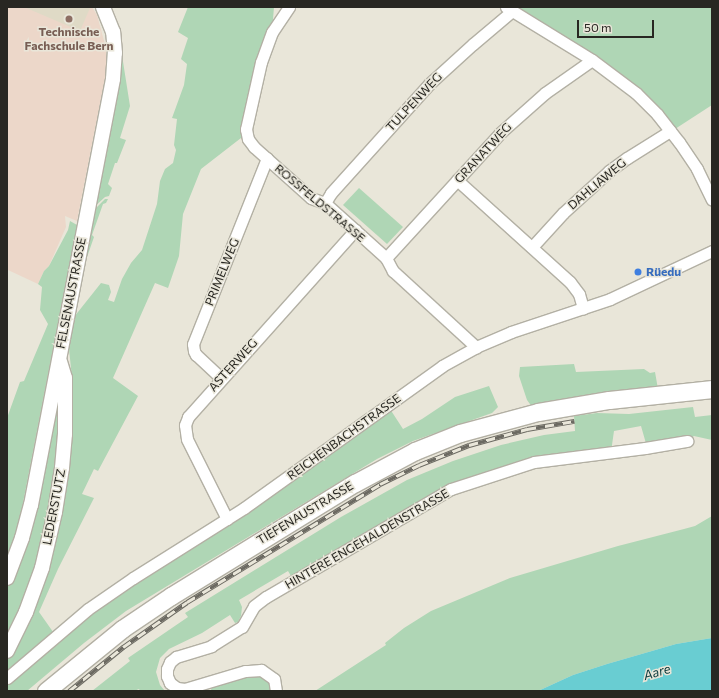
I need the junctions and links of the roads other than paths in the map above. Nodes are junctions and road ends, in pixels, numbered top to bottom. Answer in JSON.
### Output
{"nodes":[{"id":1,"x":103,"y":7,"type":"edge"},
{"id":2,"x":289,"y":7,"type":"edge"},
{"id":3,"x":509,"y":9,"type":"edge"},
{"id":4,"x":592,"y":60,"type":"junction"},
{"id":5,"x":670,"y":131,"type":"junction"},
{"id":6,"x":267,"y":158,"type":"junction"},
{"id":7,"x":457,"y":180,"type":"junction"},
{"id":8,"x":712,"y":200,"type":"edge"},
{"id":9,"x":325,"y":203,"type":"junction"},
{"id":10,"x":355,"y":230,"type":"junction"},
{"id":11,"x":532,"y":247,"type":"junction"},
{"id":12,"x":712,"y":251,"type":"edge"},
{"id":13,"x":386,"y":258,"type":"junction"},
{"id":14,"x":583,"y":308,"type":"junction"},
{"id":15,"x":476,"y":347,"type":"junction"},
{"id":16,"x":59,"y":357,"type":"junction"},
{"id":17,"x":221,"y":378,"type":"junction"},
{"id":18,"x":712,"y":389,"type":"edge"},
{"id":19,"x":712,"y":400,"type":"edge"},
{"id":20,"x":596,"y":403,"type":"junction"},
{"id":21,"x":687,"y":441,"type":"dead end"},
{"id":22,"x":227,"y":519,"type":"junction"},
{"id":23,"x":7,"y":578,"type":"edge"},
{"id":24,"x":7,"y":651,"type":"edge"},
{"id":25,"x":7,"y":678,"type":"edge"},
{"id":26,"x":200,"y":688,"type":"edge"},
{"id":27,"x":46,"y":691,"type":"edge"},
{"id":28,"x":276,"y":691,"type":"edge"}],
"edges":[{"from":1,"to":16,"type":"street","name":"FELSENAUSTRASSE"},
{"from":2,"to":6,"type":"street","name":"ROSSFELDSTRASSE"},
{"from":3,"to":4,"type":"street"},
{"from":3,"to":9,"type":"street","name":"TULPENWEG"},
{"from":4,"to":5,"type":"street"},
{"from":4,"to":7,"type":"street","name":"GRANATWEG"},
{"from":5,"to":8,"type":"street"},
{"from":5,"to":11,"type":"street","name":"DAHLIAWEG"},
{"from":6,"to":9,"type":"street","name":"ROSSFELDSTRASSE"},
{"from":6,"to":17,"type":"street","name":"PRIMELWEG"},
{"from":7,"to":11,"type":"street"},
{"from":7,"to":13,"type":"street","name":"GRANATWEG"},
{"from":9,"to":10,"type":"street","name":"ROSSFELDSTRASSE"},
{"from":10,"to":13,"type":"street","name":"ROSSFELDSTRASSE"},
{"from":10,"to":17,"type":"street","name":"ASTERWEG"},
{"from":11,"to":14,"type":"street"},
{"from":12,"to":14,"type":"street","name":"REICHENBACHSTRASSE"},
{"from":13,"to":15,"type":"street","name":"ROSSFELDSTRASSE"},
{"from":14,"to":15,"type":"street","name":"REICHENBACHSTRASSE"},
{"from":15,"to":22,"type":"street","name":"REICHENBACHSTRASSE"},
{"from":16,"to":23,"type":"street","name":"FELSENAUSTRASSE"},
{"from":16,"to":24,"type":"street","name":"LEDERSTUTZ"},
{"from":17,"to":22,"type":"street","name":"ASTERWEG"},
{"from":18,"to":20,"type":"main road","name":"TIEFENAUSTRASSE"},
{"from":19,"to":20,"type":"main road","name":"TIEFENAUSTRASSE"},
{"from":20,"to":27,"type":"main road","name":"TIEFENAUSTRASSE"},
{"from":21,"to":26,"type":"street","name":"HINTERE ENGEHALDENSTRASSE"},
{"from":22,"to":25,"type":"street","name":"REICHENBACHSTRASSE"},
{"from":26,"to":28,"type":"street"}]}
